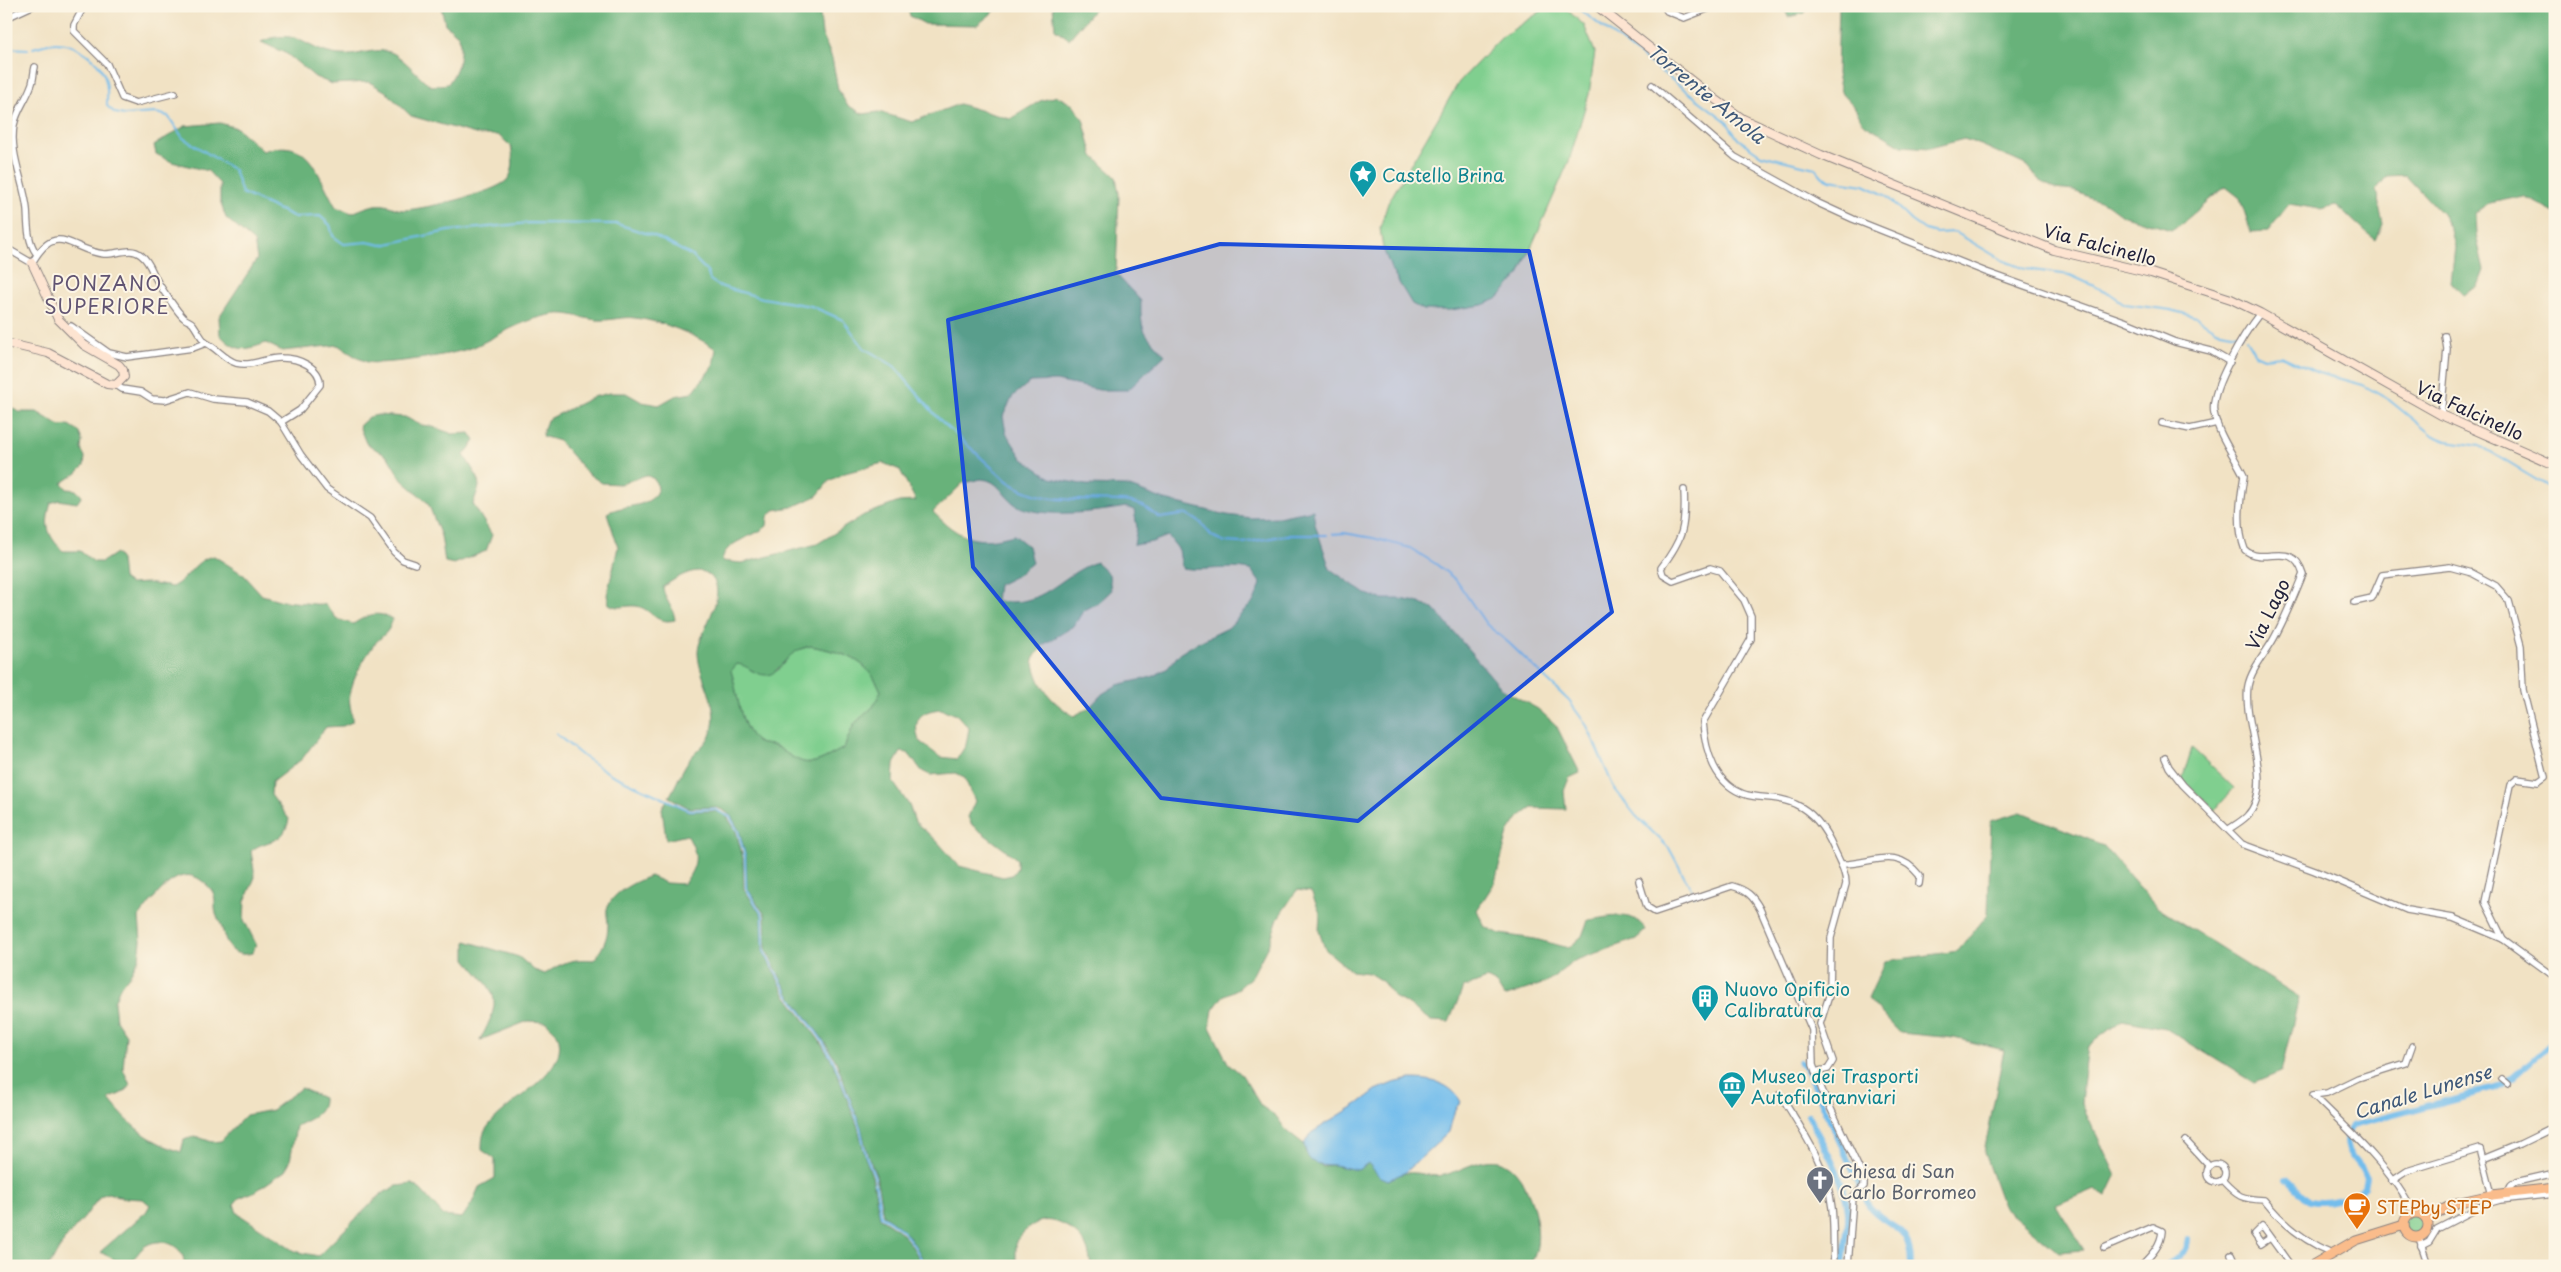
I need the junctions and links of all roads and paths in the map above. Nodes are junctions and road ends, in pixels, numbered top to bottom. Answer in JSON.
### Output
{"nodes":[{"id":1,"x":32,"y":6,"type":"edge"},
{"id":2,"x":84,"y":6,"type":"edge"},
{"id":3,"x":1597,"y":6,"type":"edge"},
{"id":4,"x":1664,"y":6,"type":"edge"},
{"id":5,"x":1715,"y":6,"type":"edge"},
{"id":6,"x":6,"y":18,"type":"edge"},
{"id":7,"x":35,"y":67,"type":"dead end"},
{"id":8,"x":1652,"y":85,"type":"dead end"},
{"id":9,"x":175,"y":94,"type":"dead end"},
{"id":10,"x":6,"y":248,"type":"edge"},
{"id":11,"x":36,"y":253,"type":"junction"},
{"id":12,"x":32,"y":263,"type":"junction"},
{"id":13,"x":2258,"y":315,"type":"junction"},
{"id":14,"x":68,"y":329,"type":"junction"},
{"id":15,"x":2446,"y":336,"type":"dead end"},
{"id":16,"x":6,"y":343,"type":"edge"},
{"id":17,"x":206,"y":344,"type":"junction"},
{"id":18,"x":2232,"y":359,"type":"junction"},
{"id":19,"x":116,"y":385,"type":"junction"},
{"id":20,"x":2441,"y":415,"type":"junction"},
{"id":21,"x":281,"y":422,"type":"junction"},
{"id":22,"x":2162,"y":423,"type":"dead end"},
{"id":23,"x":2217,"y":423,"type":"junction"},
{"id":24,"x":2555,"y":465,"type":"edge"},
{"id":25,"x":1684,"y":490,"type":"dead end"},
{"id":26,"x":415,"y":564,"type":"dead end"},
{"id":27,"x":2354,"y":602,"type":"dead end"},
{"id":28,"x":2166,"y":758,"type":"dead end"},
{"id":29,"x":2229,"y":830,"type":"junction"},
{"id":30,"x":1841,"y":864,"type":"junction"},
{"id":31,"x":1639,"y":881,"type":"dead end"},
{"id":32,"x":1919,"y":884,"type":"dead end"},
{"id":33,"x":2503,"y":939,"type":"junction"},
{"id":34,"x":2555,"y":977,"type":"edge"},
{"id":35,"x":2412,"y":1046,"type":"dead end"},
{"id":36,"x":1815,"y":1072,"type":"junction"},
{"id":37,"x":2502,"y":1078,"type":"dead end"},
{"id":38,"x":2508,"y":1084,"type":"dead end"},
{"id":39,"x":1780,"y":1094,"type":"dead end"},
{"id":40,"x":2555,"y":1126,"type":"edge"},
{"id":41,"x":2186,"y":1141,"type":"dead end"},
{"id":42,"x":2483,"y":1159,"type":"junction"},
{"id":43,"x":2209,"y":1166,"type":"junction"},
{"id":44,"x":2555,"y":1173,"type":"edge"},
{"id":45,"x":2222,"y":1180,"type":"junction"},
{"id":46,"x":2392,"y":1181,"type":"junction"},
{"id":47,"x":2555,"y":1188,"type":"edge"},
{"id":48,"x":2506,"y":1194,"type":"junction"},
{"id":49,"x":2555,"y":1194,"type":"edge"},
{"id":50,"x":2492,"y":1195,"type":"junction"},
{"id":51,"x":2413,"y":1213,"type":"junction"},
{"id":52,"x":2426,"y":1218,"type":"junction"},
{"id":53,"x":2404,"y":1224,"type":"junction"},
{"id":54,"x":2270,"y":1238,"type":"dead end"},
{"id":55,"x":2420,"y":1242,"type":"junction"},
{"id":56,"x":2104,"y":1248,"type":"dead end"},
{"id":57,"x":2333,"y":1253,"type":"junction"},
{"id":58,"x":2231,"y":1255,"type":"dead end"},
{"id":59,"x":1834,"y":1266,"type":"edge"},
{"id":60,"x":1848,"y":1266,"type":"edge"},
{"id":61,"x":2141,"y":1266,"type":"edge"},
{"id":62,"x":2236,"y":1266,"type":"edge"},
{"id":63,"x":2291,"y":1266,"type":"edge"},
{"id":64,"x":2311,"y":1266,"type":"edge"},
{"id":65,"x":2427,"y":1266,"type":"edge"},
{"id":66,"x":2432,"y":1266,"type":"edge"}],
"edges":[{"from":1,"to":6,"type":"street"},
{"from":2,"to":9,"type":"street"},
{"from":3,"to":13,"type":"street","name":"Via Falcinello"},
{"from":4,"to":5,"type":"street"},
{"from":7,"to":11,"type":"street"},
{"from":8,"to":18,"type":"street"},
{"from":10,"to":12,"type":"street"},
{"from":11,"to":12,"type":"street"},
{"from":11,"to":17,"type":"street"},
{"from":12,"to":14,"type":"street"},
{"from":13,"to":18,"type":"street","name":"Via Lago"},
{"from":13,"to":20,"type":"street","name":"Via Falcinello"},
{"from":14,"to":17,"type":"street"},
{"from":14,"to":19,"type":"street"},
{"from":15,"to":20,"type":"street"},
{"from":16,"to":19,"type":"street"},
{"from":17,"to":21,"type":"street"},
{"from":18,"to":23,"type":"street","name":"Via Lago"},
{"from":19,"to":21,"type":"street"},
{"from":20,"to":24,"type":"street","name":"Via Falcinello"},
{"from":21,"to":26,"type":"street"},
{"from":22,"to":23,"type":"street"},
{"from":23,"to":29,"type":"street","name":"Via Lago"},
{"from":25,"to":30,"type":"street"},
{"from":27,"to":33,"type":"street"},
{"from":28,"to":29,"type":"street"},
{"from":29,"to":33,"type":"street"},
{"from":30,"to":32,"type":"street"},
{"from":30,"to":36,"type":"street"},
{"from":31,"to":36,"type":"street"},
{"from":33,"to":34,"type":"street"},
{"from":35,"to":46,"type":"street"},
{"from":36,"to":60,"type":"street"},
{"from":37,"to":38,"type":"street"},
{"from":39,"to":59,"type":"street"},
{"from":40,"to":42,"type":"street"},
{"from":41,"to":43,"type":"street"},
{"from":42,"to":46,"type":"street"},
{"from":42,"to":50,"type":"street"},
{"from":43,"to":45,"type":"street"},
{"from":43,"to":45,"type":"street"},
{"from":44,"to":48,"type":"street"},
{"from":45,"to":57,"type":"street"},
{"from":46,"to":51,"type":"street"},
{"from":47,"to":48,"type":"main road"},
{"from":48,"to":50,"type":"main road"},
{"from":49,"to":55,"type":"street"},
{"from":50,"to":52,"type":"main road"},
{"from":51,"to":52,"type":"main road"},
{"from":51,"to":53,"type":"main road"},
{"from":52,"to":55,"type":"main road"},
{"from":53,"to":55,"type":"main road"},
{"from":53,"to":57,"type":"main road"},
{"from":54,"to":63,"type":"street"},
{"from":55,"to":65,"type":"street"},
{"from":56,"to":61,"type":"street"},
{"from":57,"to":64,"type":"main road"},
{"from":58,"to":62,"type":"street"},
{"from":65,"to":66,"type":"street"}]}
